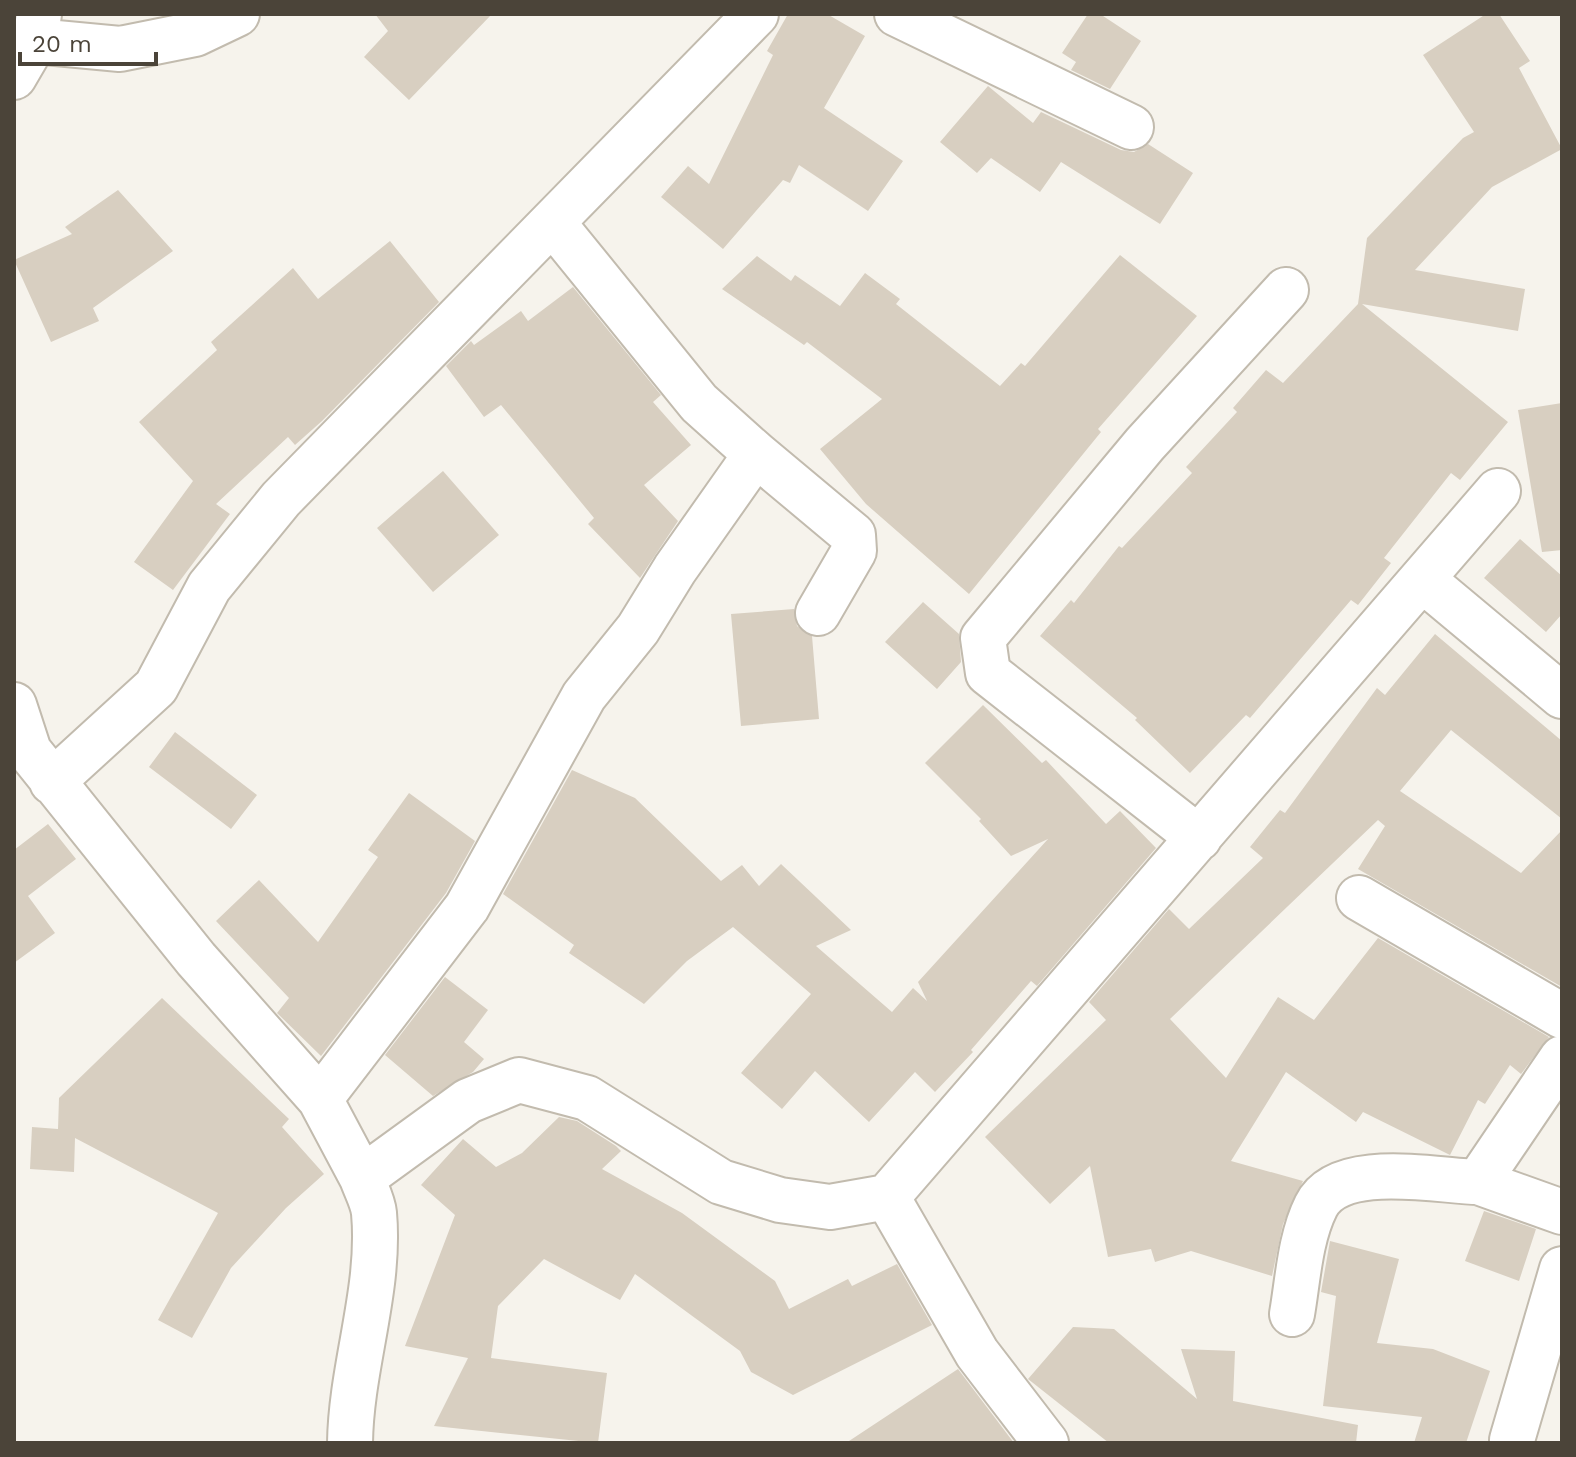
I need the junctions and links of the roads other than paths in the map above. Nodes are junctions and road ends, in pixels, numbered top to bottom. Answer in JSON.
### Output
{"nodes":[{"id":1,"x":237,"y":14,"type":"edge"},
{"id":2,"x":756,"y":14,"type":"edge"},
{"id":3,"x":897,"y":14,"type":"edge"},
{"id":4,"x":30,"y":44,"type":"edge"},
{"id":5,"x":1131,"y":127,"type":"dead end"},
{"id":6,"x":553,"y":223,"type":"junction"},
{"id":7,"x":1286,"y":290,"type":"dead end"},
{"id":8,"x":756,"y":454,"type":"junction"},
{"id":9,"x":1498,"y":491,"type":"dead end"},
{"id":10,"x":1423,"y":580,"type":"junction"},
{"id":11,"x":818,"y":613,"type":"dead end"},
{"id":12,"x":1562,"y":696,"type":"edge"},
{"id":13,"x":14,"y":705,"type":"edge"},
{"id":14,"x":52,"y":782,"type":"junction"},
{"id":15,"x":1199,"y":838,"type":"junction"},
{"id":16,"x":1359,"y":898,"type":"dead end"},
{"id":17,"x":1562,"y":1016,"type":"edge"},
{"id":18,"x":1562,"y":1058,"type":"edge"},
{"id":19,"x":320,"y":1099,"type":"junction"},
{"id":20,"x":362,"y":1178,"type":"junction"},
{"id":21,"x":1478,"y":1182,"type":"junction"},
{"id":22,"x":887,"y":1197,"type":"junction"},
{"id":23,"x":1562,"y":1212,"type":"edge"},
{"id":24,"x":1562,"y":1269,"type":"edge"},
{"id":25,"x":1292,"y":1314,"type":"dead end"},
{"id":26,"x":1512,"y":1440,"type":"dead end"},
{"id":27,"x":350,"y":1443,"type":"edge"},
{"id":28,"x":1046,"y":1443,"type":"edge"}],
"edges":[{"from":1,"to":4,"type":"street"},
{"from":2,"to":6,"type":"street"},
{"from":3,"to":5,"type":"street"},
{"from":6,"to":8,"type":"street"},
{"from":6,"to":14,"type":"street"},
{"from":7,"to":15,"type":"street"},
{"from":8,"to":11,"type":"street"},
{"from":8,"to":19,"type":"street"},
{"from":9,"to":10,"type":"street"},
{"from":10,"to":12,"type":"street"},
{"from":10,"to":15,"type":"street"},
{"from":13,"to":14,"type":"street"},
{"from":14,"to":19,"type":"street"},
{"from":15,"to":22,"type":"street"},
{"from":16,"to":17,"type":"street"},
{"from":18,"to":21,"type":"street"},
{"from":19,"to":20,"type":"street"},
{"from":20,"to":22,"type":"street"},
{"from":20,"to":27,"type":"street"},
{"from":21,"to":23,"type":"street"},
{"from":21,"to":25,"type":"street"},
{"from":22,"to":28,"type":"street"},
{"from":24,"to":26,"type":"street"}]}
